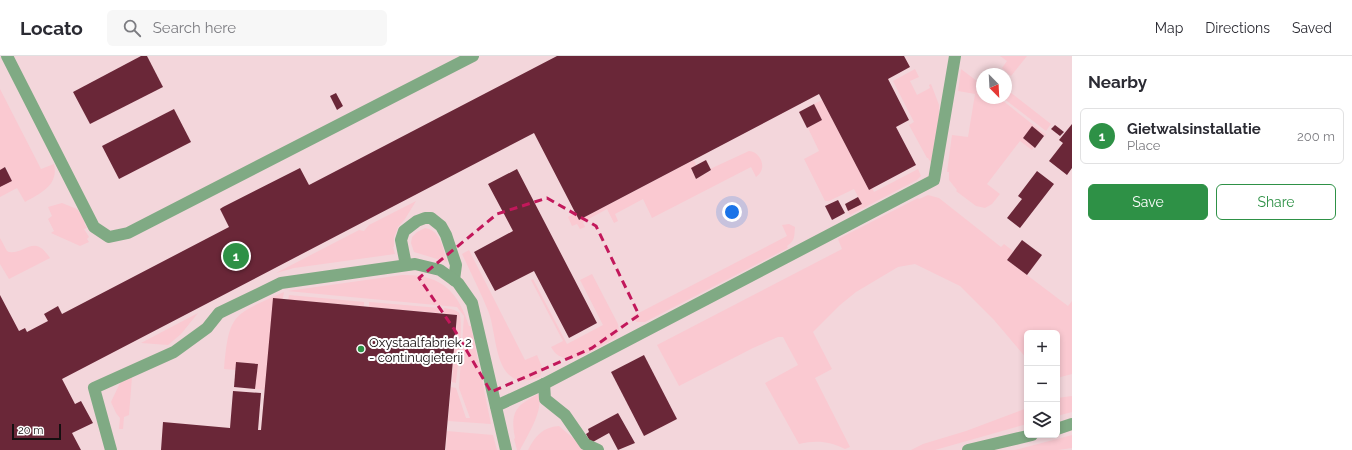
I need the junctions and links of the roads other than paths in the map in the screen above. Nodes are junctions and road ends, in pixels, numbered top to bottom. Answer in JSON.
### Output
{"nodes":[{"id":1,"x":7,"y":56,"type":"edge"},
{"id":2,"x":473,"y":56,"type":"edge"},
{"id":3,"x":955,"y":56,"type":"edge"},
{"id":4,"x":406,"y":265,"type":"junction"},
{"id":5,"x":454,"y":280,"type":"junction"},
{"id":6,"x":544,"y":384,"type":"junction"},
{"id":7,"x":496,"y":406,"type":"junction"},
{"id":8,"x":1072,"y":424,"type":"edge"},
{"id":9,"x":1060,"y":428,"type":"edge"},
{"id":10,"x":1024,"y":437,"type":"edge"},
{"id":11,"x":111,"y":450,"type":"edge"},
{"id":12,"x":506,"y":450,"type":"edge"},
{"id":13,"x":598,"y":450,"type":"edge"},
{"id":14,"x":968,"y":450,"type":"edge"}],
"edges":[{"from":1,"to":2,"type":"lane"},
{"from":3,"to":6,"type":"lane"},
{"from":4,"to":5,"type":"lane"},
{"from":4,"to":5,"type":"lane"},
{"from":4,"to":11,"type":"lane"},
{"from":5,"to":7,"type":"lane"},
{"from":6,"to":7,"type":"lane"},
{"from":6,"to":13,"type":"lane"},
{"from":7,"to":12,"type":"lane"},
{"from":8,"to":9,"type":"lane"},
{"from":10,"to":14,"type":"lane"}]}
